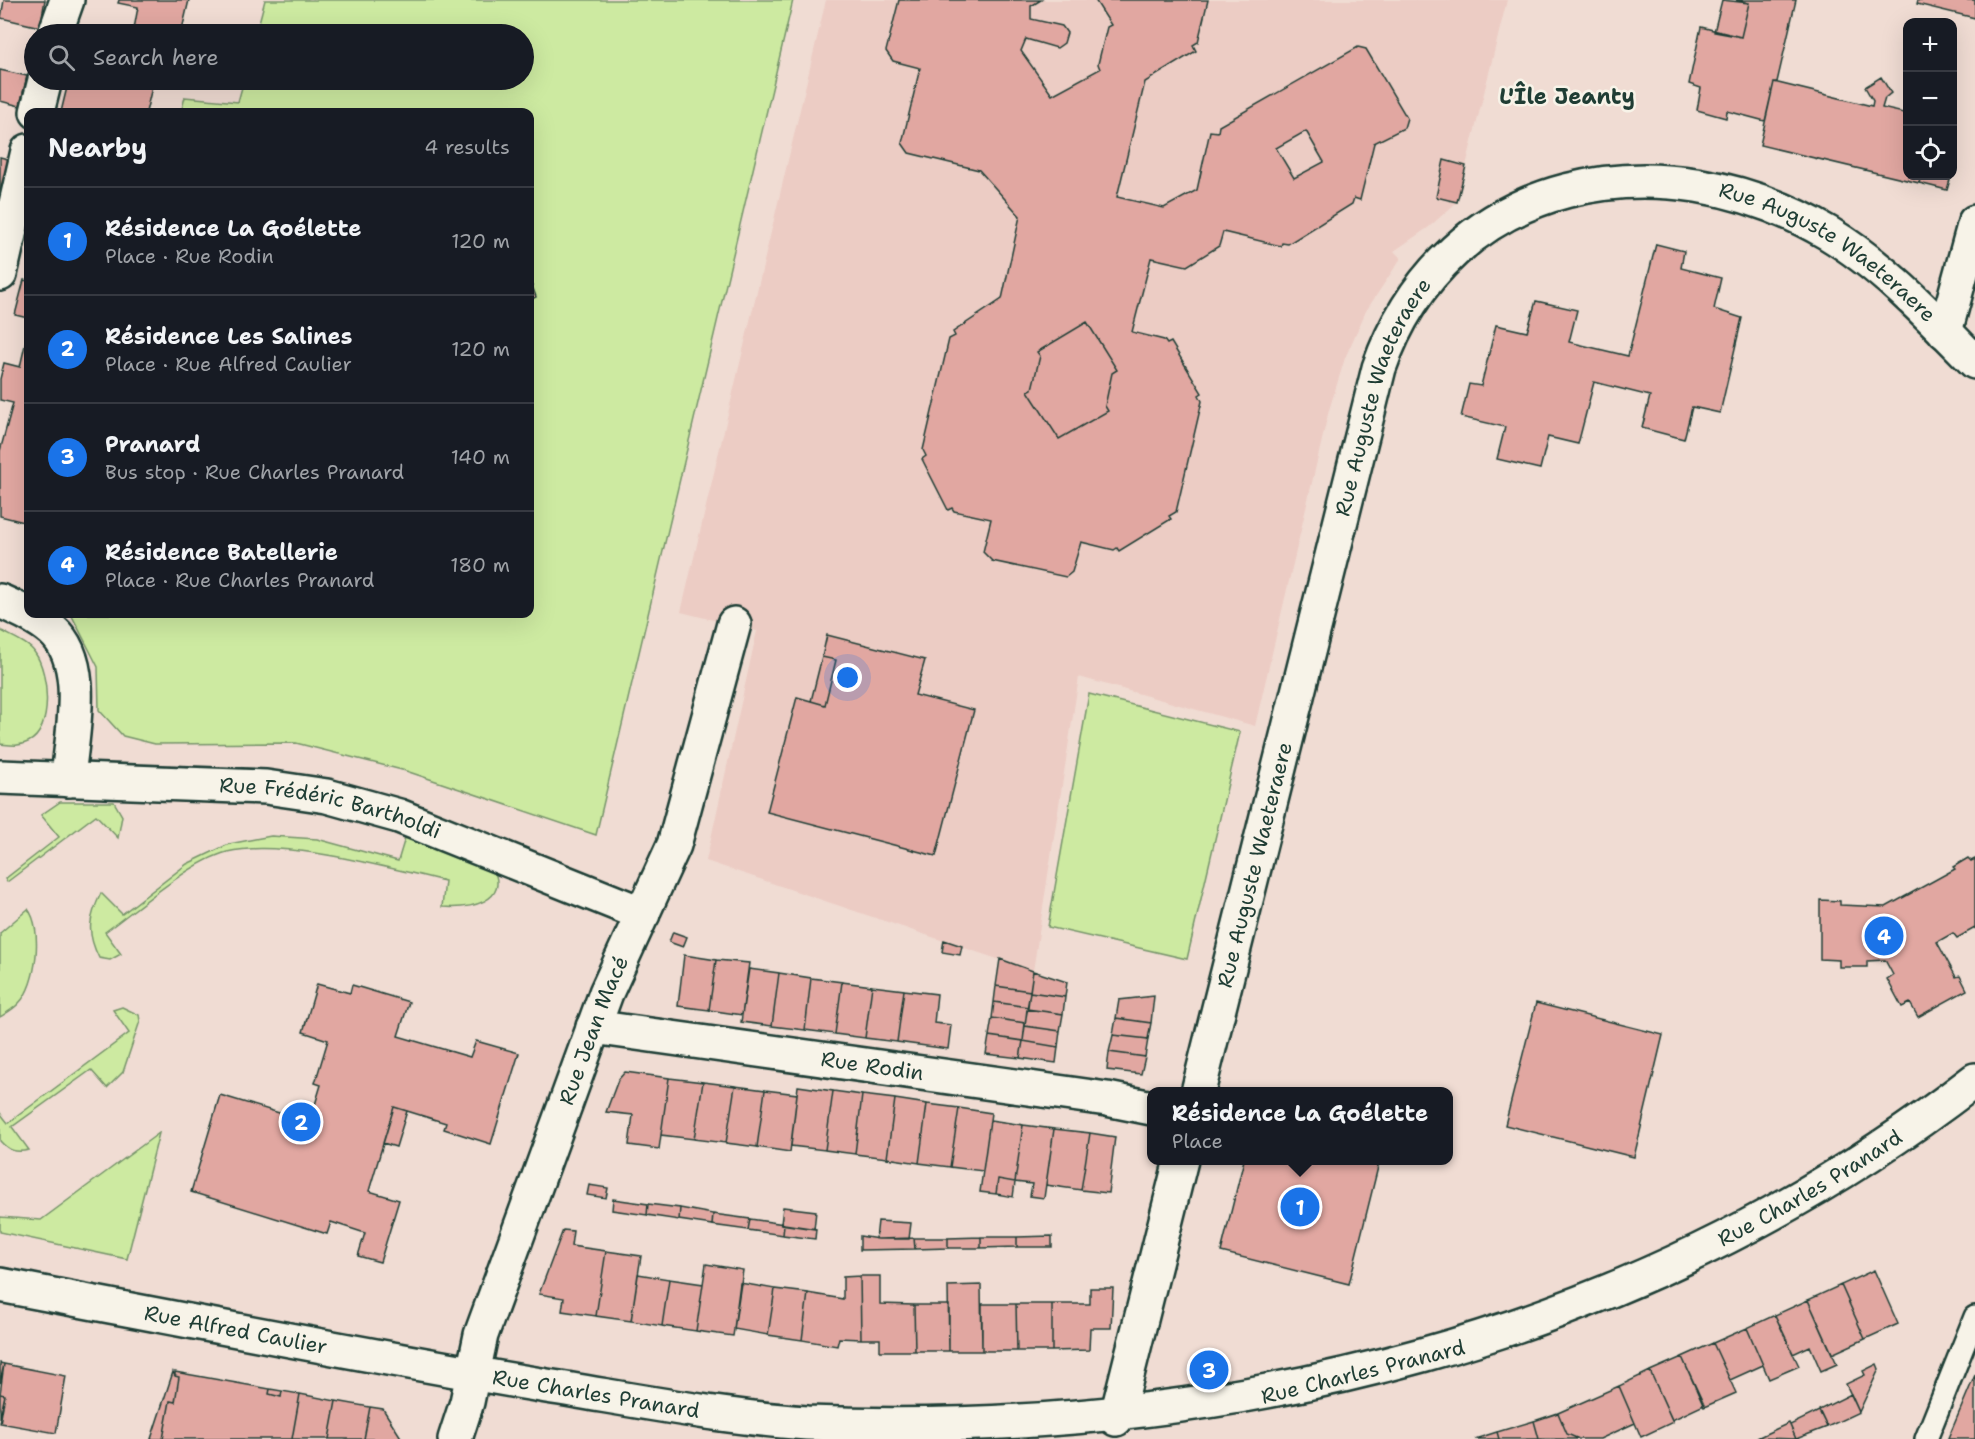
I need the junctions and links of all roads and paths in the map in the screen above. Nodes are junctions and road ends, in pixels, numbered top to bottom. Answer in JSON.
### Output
{"nodes":[{"id":1,"x":67,"y":0,"type":"edge"},
{"id":2,"x":59,"y":24,"type":"edge"},
{"id":3,"x":42,"y":90,"type":"edge"},
{"id":4,"x":38,"y":108,"type":"edge"},
{"id":5,"x":24,"y":169,"type":"edge"},
{"id":6,"x":1975,"y":222,"type":"edge"},
{"id":7,"x":0,"y":274,"type":"edge"},
{"id":8,"x":1945,"y":332,"type":"junction"},
{"id":9,"x":1975,"y":362,"type":"edge"},
{"id":10,"x":0,"y":601,"type":"edge"},
{"id":11,"x":24,"y":612,"type":"edge"},
{"id":12,"x":36,"y":618,"type":"edge"},
{"id":13,"x":734,"y":624,"type":"dead end"},
{"id":14,"x":0,"y":777,"type":"edge"},
{"id":15,"x":68,"y":780,"type":"junction"},
{"id":16,"x":644,"y":914,"type":"junction"},
{"id":17,"x":593,"y":1027,"type":"junction"},
{"id":18,"x":1975,"y":1080,"type":"edge"},
{"id":19,"x":1199,"y":1087,"type":"edge"},
{"id":20,"x":1147,"y":1107,"type":"edge"},
{"id":21,"x":1180,"y":1165,"type":"edge"},
{"id":22,"x":0,"y":1285,"type":"edge"},
{"id":23,"x":1975,"y":1317,"type":"edge"},
{"id":24,"x":473,"y":1374,"type":"junction"},
{"id":25,"x":1116,"y":1419,"type":"junction"},
{"id":26,"x":1042,"y":1431,"type":"edge"},
{"id":27,"x":454,"y":1439,"type":"edge"},
{"id":28,"x":1926,"y":1439,"type":"edge"}],
"edges":[{"from":1,"to":2,"type":"street"},
{"from":3,"to":4,"type":"street"},
{"from":5,"to":7,"type":"street"},
{"from":6,"to":8,"type":"street"},
{"from":8,"to":9,"type":"street","name":"Rue Auguste Waeteraere"},
{"from":8,"to":19,"type":"street","name":"Rue Auguste Waeteraere"},
{"from":10,"to":11,"type":"street"},
{"from":12,"to":15,"type":"street"},
{"from":13,"to":16,"type":"street","name":"Rue Jean Macé"},
{"from":14,"to":15,"type":"street","name":"Rue Frédéric Bartholdi"},
{"from":15,"to":16,"type":"street","name":"Rue Frédéric Bartholdi"},
{"from":16,"to":17,"type":"street","name":"Rue Jean Macé"},
{"from":17,"to":20,"type":"street","name":"Rue Rodin"},
{"from":17,"to":24,"type":"street","name":"Rue Jean Macé"},
{"from":18,"to":25,"type":"street","name":"Rue Charles Pranard"},
{"from":21,"to":25,"type":"street"},
{"from":22,"to":24,"type":"street","name":"Rue Alfred Caulier"},
{"from":23,"to":28,"type":"lane"},
{"from":24,"to":26,"type":"street","name":"Rue Charles Pranard"},
{"from":24,"to":27,"type":"street","name":"Rue Jean Macé"},
{"from":25,"to":26,"type":"street","name":"Rue Charles Pranard"}]}
